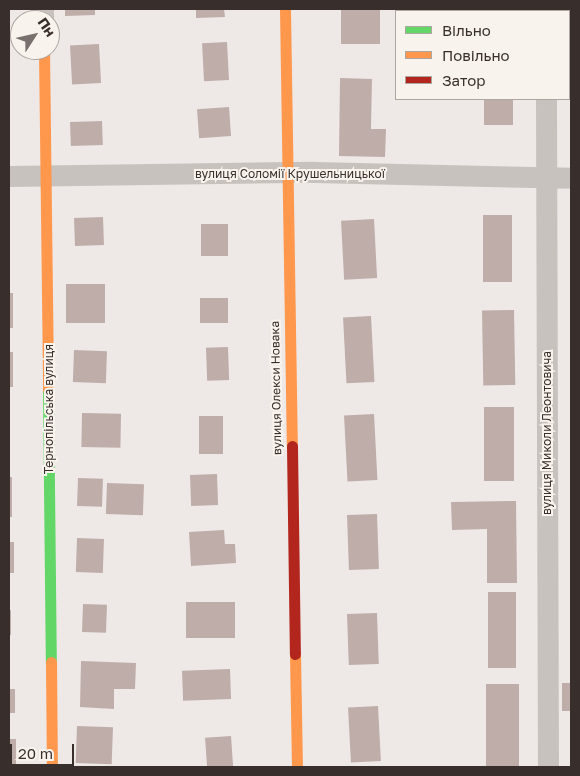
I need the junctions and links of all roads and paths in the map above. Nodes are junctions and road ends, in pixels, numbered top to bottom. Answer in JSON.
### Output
{"nodes":[{"id":1,"x":285,"y":9,"type":"edge"},
{"id":2,"x":44,"y":60,"type":"edge"},
{"id":3,"x":546,"y":100,"type":"edge"},
{"id":4,"x":286,"y":172,"type":"junction"},
{"id":5,"x":47,"y":174,"type":"junction"},
{"id":6,"x":9,"y":176,"type":"edge"},
{"id":7,"x":547,"y":178,"type":"junction"},
{"id":8,"x":571,"y":178,"type":"edge"},
{"id":9,"x":52,"y":767,"type":"edge"},
{"id":10,"x":297,"y":767,"type":"edge"},
{"id":11,"x":548,"y":767,"type":"edge"}],
"edges":[{"from":1,"to":4,"type":"main road","name":"вулиця Олекси Новака"},
{"from":2,"to":5,"type":"main road","name":"Тернопільська вулиця"},
{"from":3,"to":7,"type":"street","name":"вулиця Миколи Леонтовича"},
{"from":4,"to":5,"type":"street","name":"вулиця Соломії Крушельницької"},
{"from":4,"to":7,"type":"street","name":"вулиця Соломії Крушельницької"},
{"from":4,"to":10,"type":"main road","name":"вулиця Олекси Новака"},
{"from":5,"to":6,"type":"street","name":"вулиця Соломії Крушельницької"},
{"from":5,"to":9,"type":"main road","name":"Тернопільська вулиця"},
{"from":7,"to":8,"type":"street","name":"вулиця Соломії Крушельницької"},
{"from":7,"to":11,"type":"street","name":"вулиця Миколи Леонтовича"}]}
